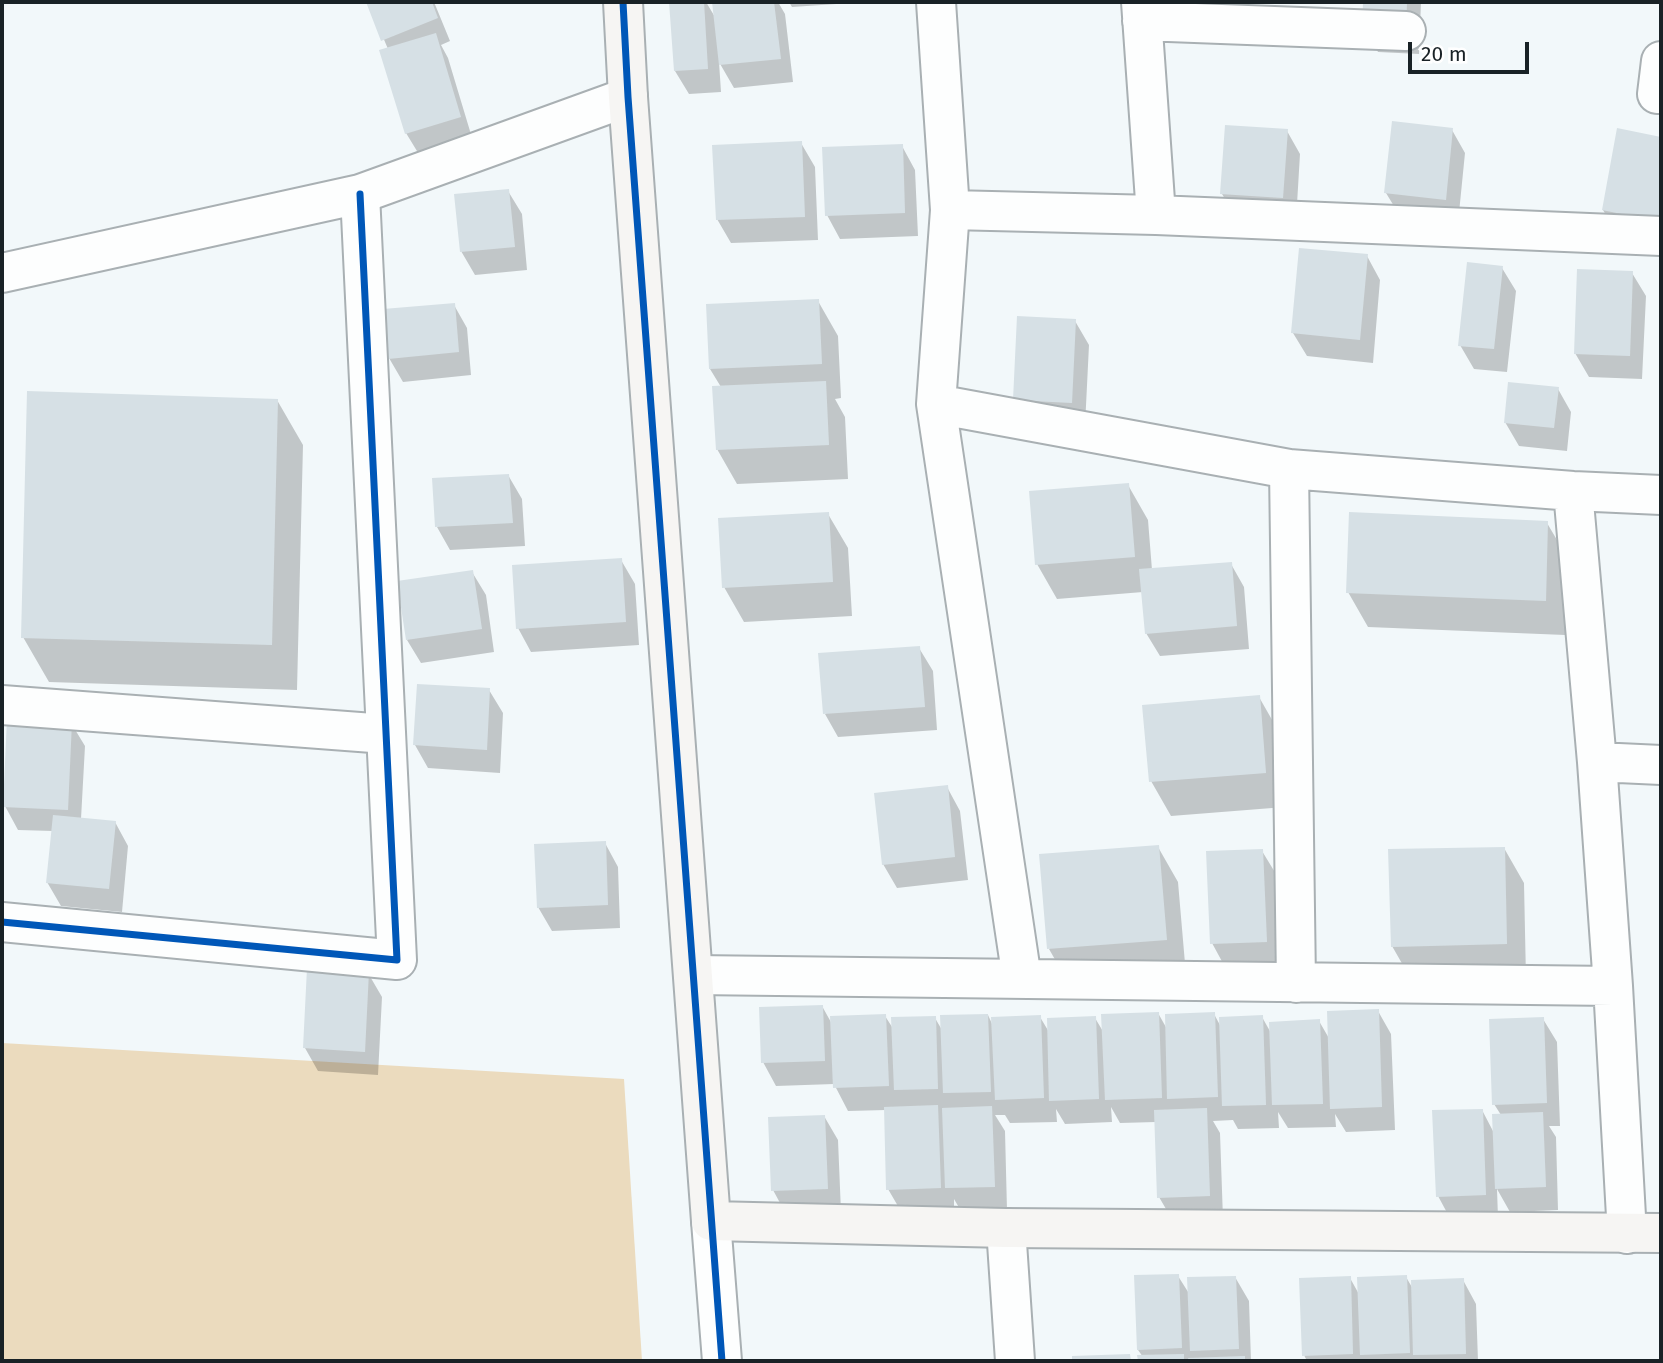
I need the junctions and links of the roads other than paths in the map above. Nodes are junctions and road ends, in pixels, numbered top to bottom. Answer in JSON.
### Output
{"nodes":[{"id":1,"x":623,"y":2,"type":"edge"},
{"id":2,"x":936,"y":2,"type":"edge"},
{"id":3,"x":1142,"y":11,"type":"edge"},
{"id":4,"x":1406,"y":31,"type":"dead end"},
{"id":5,"x":1661,"y":61,"type":"edge"},
{"id":6,"x":1661,"y":94,"type":"edge"},
{"id":7,"x":628,"y":97,"type":"junction"},
{"id":8,"x":360,"y":194,"type":"junction"},
{"id":9,"x":950,"y":210,"type":"junction"},
{"id":10,"x":1156,"y":215,"type":"junction"},
{"id":11,"x":1661,"y":236,"type":"edge"},
{"id":12,"x":2,"y":273,"type":"edge"},
{"id":13,"x":936,"y":404,"type":"junction"},
{"id":14,"x":1289,"y":469,"type":"junction"},
{"id":15,"x":1573,"y":491,"type":"junction"},
{"id":16,"x":1661,"y":495,"type":"edge"},
{"id":17,"x":2,"y":705,"type":"edge"},
{"id":18,"x":386,"y":734,"type":"junction"},
{"id":19,"x":1597,"y":762,"type":"junction"},
{"id":20,"x":1661,"y":765,"type":"edge"},
{"id":21,"x":2,"y":922,"type":"edge"},
{"id":22,"x":694,"y":975,"type":"junction"},
{"id":23,"x":1022,"y":979,"type":"junction"},
{"id":24,"x":1296,"y":983,"type":"junction"},
{"id":25,"x":1613,"y":986,"type":"junction"},
{"id":26,"x":711,"y":1221,"type":"junction"},
{"id":27,"x":1006,"y":1228,"type":"junction"},
{"id":28,"x":1644,"y":1233,"type":"edge"},
{"id":29,"x":722,"y":1361,"type":"edge"},
{"id":30,"x":1014,"y":1361,"type":"edge"}],
"edges":[{"from":1,"to":7,"type":"street"},
{"from":2,"to":9,"type":"street"},
{"from":3,"to":4,"type":"street"},
{"from":3,"to":10,"type":"street"},
{"from":5,"to":6,"type":"street"},
{"from":7,"to":8,"type":"street"},
{"from":7,"to":22,"type":"street"},
{"from":8,"to":12,"type":"street"},
{"from":8,"to":18,"type":"street"},
{"from":9,"to":10,"type":"street"},
{"from":9,"to":13,"type":"street"},
{"from":10,"to":11,"type":"street"},
{"from":13,"to":14,"type":"street"},
{"from":13,"to":23,"type":"street"},
{"from":14,"to":15,"type":"street"},
{"from":14,"to":24,"type":"street"},
{"from":15,"to":16,"type":"street"},
{"from":15,"to":19,"type":"street"},
{"from":17,"to":18,"type":"street"},
{"from":18,"to":21,"type":"street"},
{"from":19,"to":20,"type":"street"},
{"from":19,"to":25,"type":"street"},
{"from":22,"to":23,"type":"street"},
{"from":22,"to":26,"type":"street"},
{"from":23,"to":24,"type":"street"},
{"from":24,"to":25,"type":"street"},
{"from":25,"to":28,"type":"street"},
{"from":26,"to":27,"type":"street"},
{"from":26,"to":29,"type":"street"},
{"from":27,"to":28,"type":"street"},
{"from":27,"to":30,"type":"street"}]}
